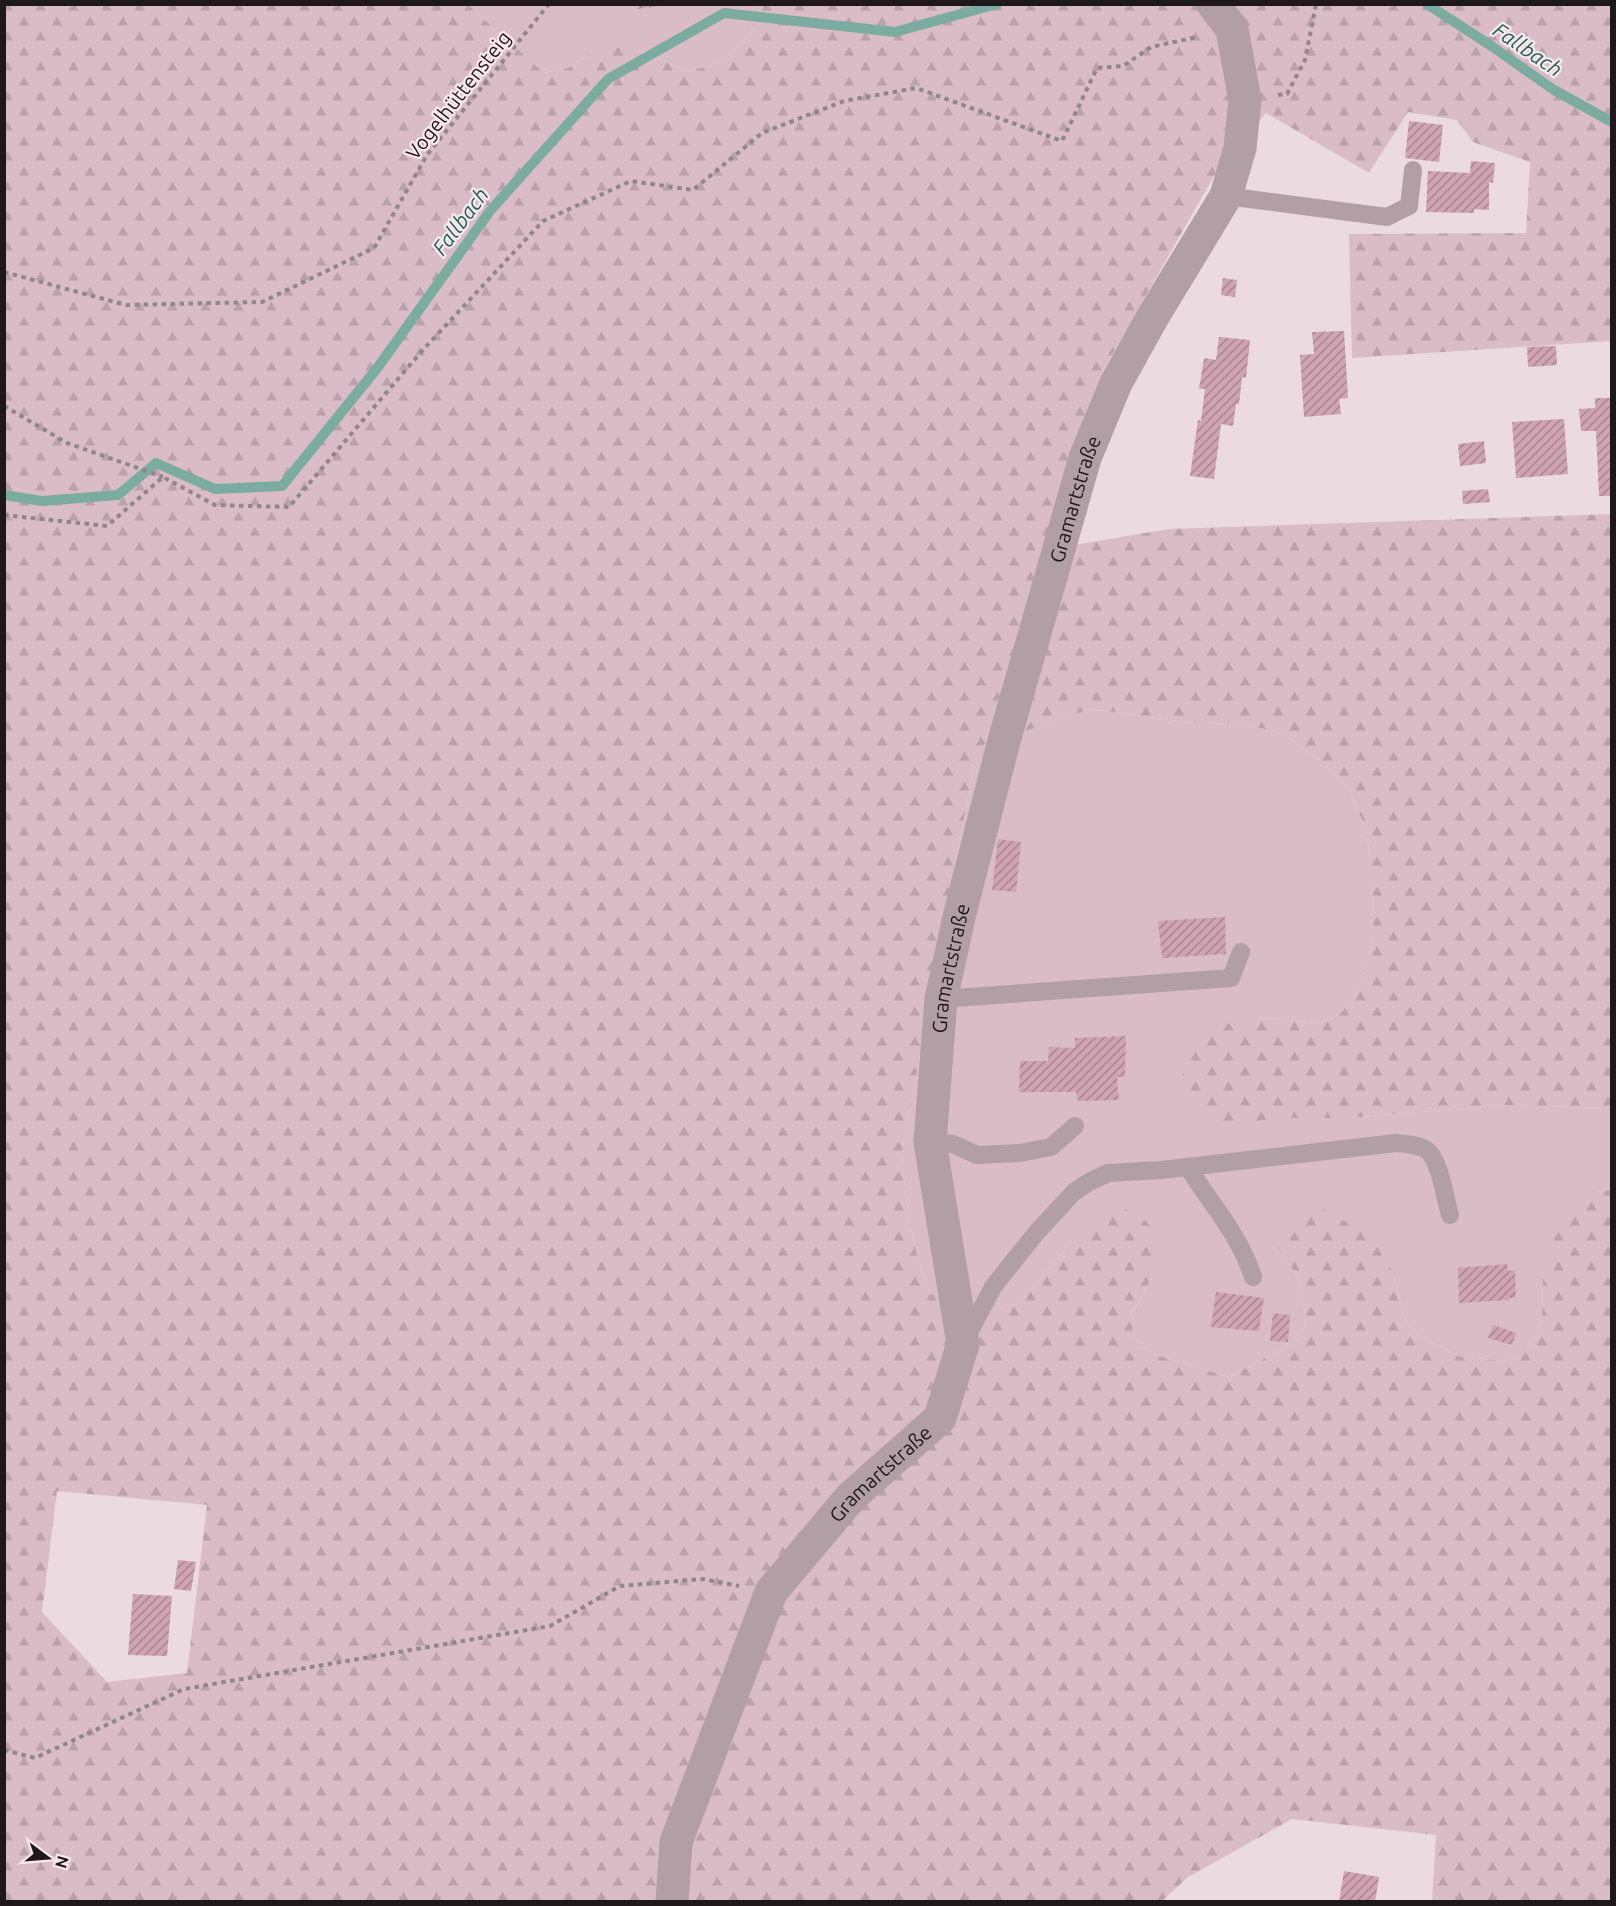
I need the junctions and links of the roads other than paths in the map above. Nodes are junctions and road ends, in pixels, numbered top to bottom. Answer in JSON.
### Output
{"nodes":[{"id":1,"x":1222,"y":17,"type":"edge"},
{"id":2,"x":1413,"y":170,"type":"dead end"},
{"id":3,"x":1226,"y":196,"type":"junction"},
{"id":4,"x":1241,"y":952,"type":"dead end"},
{"id":5,"x":941,"y":999,"type":"junction"},
{"id":6,"x":1076,"y":1126,"type":"dead end"},
{"id":7,"x":930,"y":1142,"type":"junction"},
{"id":8,"x":1188,"y":1167,"type":"junction"},
{"id":9,"x":1450,"y":1215,"type":"dead end"},
{"id":10,"x":1253,"y":1277,"type":"dead end"},
{"id":11,"x":963,"y":1344,"type":"junction"},
{"id":12,"x":672,"y":1902,"type":"edge"}],
"edges":[{"from":1,"to":3,"type":"street","name":"Gramartstraße"},
{"from":2,"to":3,"type":"lane"},
{"from":3,"to":5,"type":"street","name":"Gramartstraße"},
{"from":4,"to":5,"type":"lane"},
{"from":5,"to":7,"type":"street","name":"Gramartstraße"},
{"from":6,"to":7,"type":"lane"},
{"from":7,"to":11,"type":"street","name":"Gramartstraße"},
{"from":8,"to":9,"type":"lane"},
{"from":8,"to":10,"type":"lane"},
{"from":8,"to":11,"type":"lane"},
{"from":11,"to":12,"type":"street","name":"Gramartstraße"}]}
